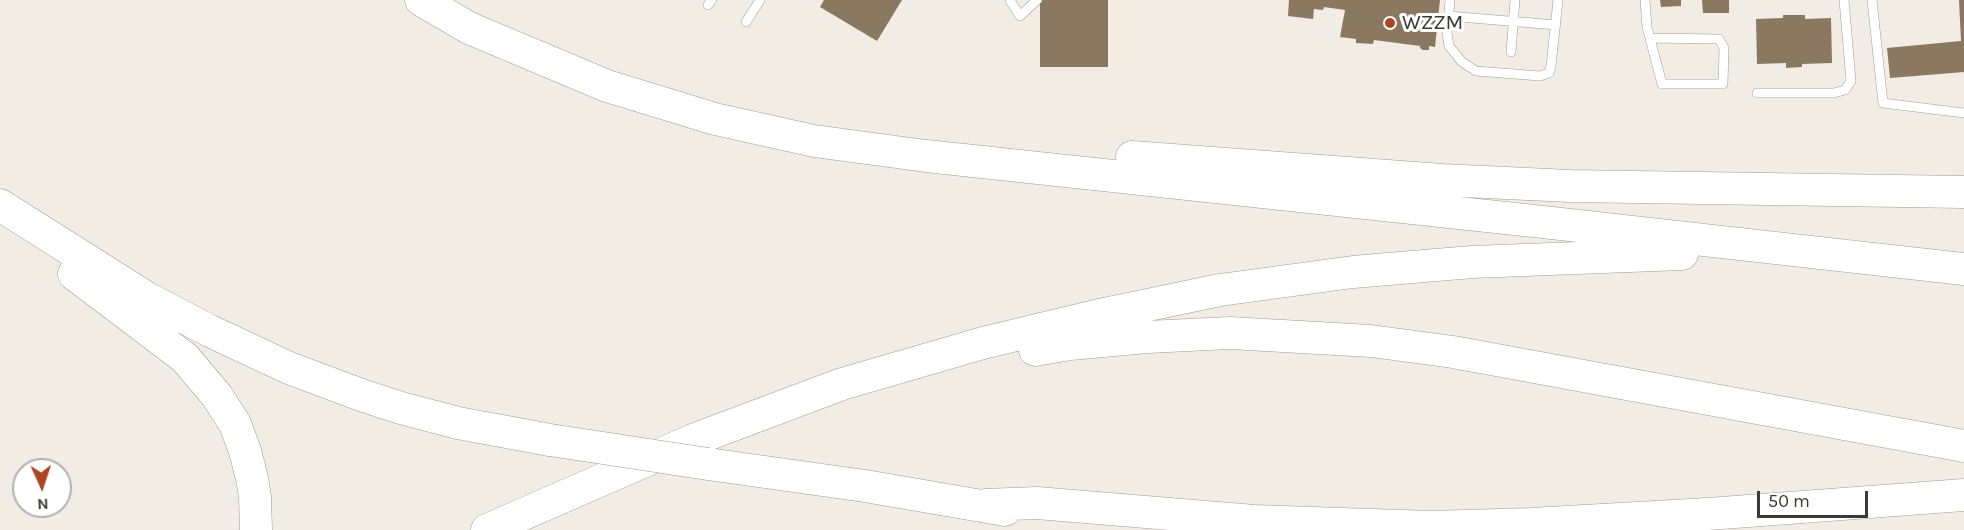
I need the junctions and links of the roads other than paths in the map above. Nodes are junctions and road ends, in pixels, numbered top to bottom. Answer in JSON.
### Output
{"nodes":[{"id":1,"x":421,"y":0,"type":"edge"},
{"id":2,"x":760,"y":0,"type":"edge"},
{"id":3,"x":1010,"y":0,"type":"edge"},
{"id":4,"x":1037,"y":0,"type":"edge"},
{"id":5,"x":1450,"y":0,"type":"edge"},
{"id":6,"x":1515,"y":0,"type":"edge"},
{"id":7,"x":1558,"y":0,"type":"edge"},
{"id":8,"x":1645,"y":0,"type":"edge"},
{"id":9,"x":1844,"y":0,"type":"edge"},
{"id":10,"x":1872,"y":0,"type":"edge"},
{"id":11,"x":1448,"y":16,"type":"junction"},
{"id":12,"x":746,"y":22,"type":"dead end"},
{"id":13,"x":1514,"y":22,"type":"junction"},
{"id":14,"x":1556,"y":25,"type":"junction"},
{"id":15,"x":1650,"y":38,"type":"junction"},
{"id":16,"x":1511,"y":52,"type":"dead end"},
{"id":17,"x":1757,"y":93,"type":"dead end"},
{"id":18,"x":1964,"y":113,"type":"edge"},
{"id":19,"x":814,"y":141,"type":"junction"},
{"id":20,"x":1964,"y":192,"type":"edge"},
{"id":21,"x":0,"y":206,"type":"edge"},
{"id":22,"x":1803,"y":252,"type":"junction"},
{"id":23,"x":1964,"y":269,"type":"edge"},
{"id":24,"x":842,"y":384,"type":"junction"},
{"id":25,"x":1964,"y":446,"type":"edge"},
{"id":26,"x":1964,"y":495,"type":"edge"},
{"id":27,"x":985,"y":505,"type":"junction"},
{"id":28,"x":256,"y":530,"type":"edge"},
{"id":29,"x":487,"y":530,"type":"edge"},
{"id":30,"x":1128,"y":530,"type":"edge"}],
"edges":[{"from":1,"to":19,"type":"highway"},
{"from":2,"to":12,"type":"lane"},
{"from":3,"to":4,"type":"lane"},
{"from":5,"to":11,"type":"lane"},
{"from":6,"to":13,"type":"lane"},
{"from":7,"to":14,"type":"lane"},
{"from":8,"to":15,"type":"lane"},
{"from":9,"to":17,"type":"lane"},
{"from":10,"to":18,"type":"lane"},
{"from":11,"to":13,"type":"lane"},
{"from":11,"to":14,"type":"lane"},
{"from":13,"to":14,"type":"lane"},
{"from":13,"to":16,"type":"lane"},
{"from":15,"to":15,"type":"lane"},
{"from":19,"to":20,"type":"highway"},
{"from":19,"to":22,"type":"highway"},
{"from":21,"to":27,"type":"highway","bridge":true},
{"from":21,"to":28,"type":"highway"},
{"from":22,"to":23,"type":"highway"},
{"from":22,"to":24,"type":"highway"},
{"from":24,"to":25,"type":"highway"},
{"from":24,"to":29,"type":"highway"},
{"from":26,"to":27,"type":"highway"},
{"from":27,"to":30,"type":"highway"}]}
